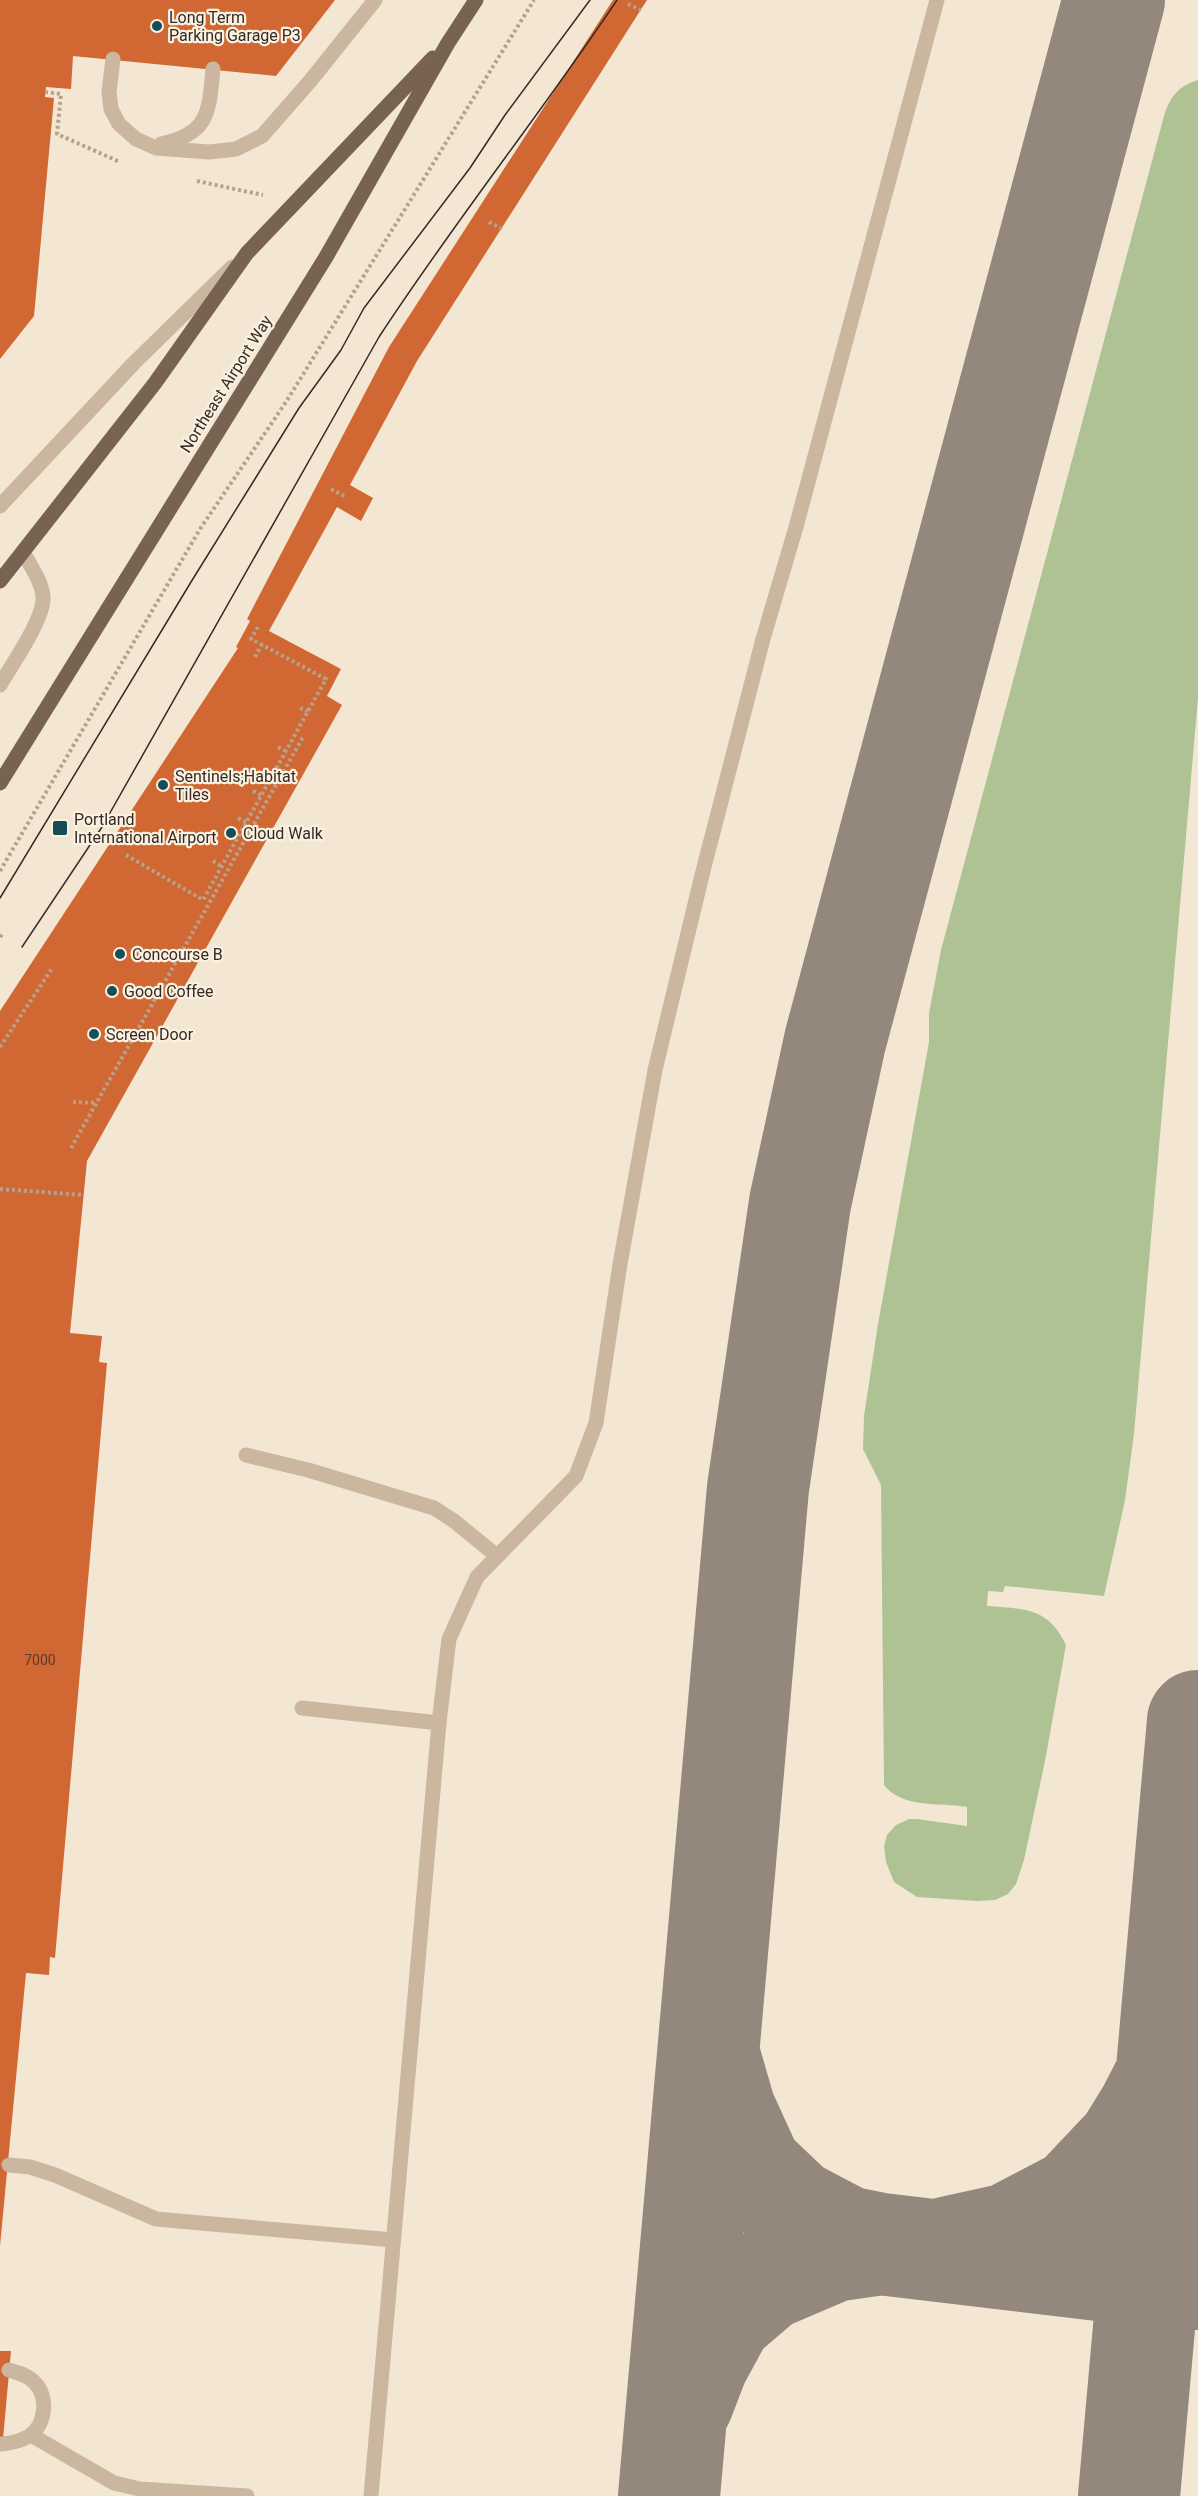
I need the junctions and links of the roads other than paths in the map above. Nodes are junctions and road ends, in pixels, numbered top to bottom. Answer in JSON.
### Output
{"nodes":[{"id":1,"x":375,"y":0,"type":"edge"},
{"id":2,"x":476,"y":0,"type":"edge"},
{"id":3,"x":937,"y":0,"type":"edge"},
{"id":4,"x":447,"y":43,"type":"junction"},
{"id":5,"x":213,"y":69,"type":"dead end"},
{"id":6,"x":247,"y":253,"type":"junction"},
{"id":7,"x":0,"y":506,"type":"edge"},
{"id":8,"x":23,"y":552,"type":"junction"},
{"id":9,"x":0,"y":581,"type":"edge"},
{"id":10,"x":0,"y":685,"type":"edge"},
{"id":11,"x":0,"y":783,"type":"edge"},
{"id":12,"x":246,"y":1455,"type":"dead end"},
{"id":13,"x":497,"y":1556,"type":"junction"},
{"id":14,"x":302,"y":1708,"type":"dead end"},
{"id":15,"x":439,"y":1723,"type":"junction"},
{"id":16,"x":9,"y":2165,"type":"dead end"},
{"id":17,"x":393,"y":2240,"type":"junction"},
{"id":18,"x":9,"y":2370,"type":"dead end"},
{"id":19,"x":31,"y":2435,"type":"junction"},
{"id":20,"x":2,"y":2444,"type":"dead end"},
{"id":21,"x":247,"y":2496,"type":"edge"},
{"id":22,"x":370,"y":2496,"type":"edge"}],
"edges":[{"from":1,"to":5,"type":"lane"},
{"from":2,"to":4,"type":"main road","name":"Northeast Airport Way"},
{"from":3,"to":13,"type":"lane"},
{"from":4,"to":6,"type":"main road"},
{"from":4,"to":11,"type":"main road","name":"Northeast Airport Way"},
{"from":6,"to":7,"type":"lane"},
{"from":6,"to":8,"type":"main road"},
{"from":8,"to":9,"type":"main road"},
{"from":8,"to":10,"type":"lane"},
{"from":12,"to":13,"type":"lane"},
{"from":13,"to":15,"type":"lane"},
{"from":14,"to":15,"type":"lane"},
{"from":15,"to":17,"type":"lane"},
{"from":16,"to":17,"type":"lane"},
{"from":17,"to":22,"type":"lane"},
{"from":18,"to":19,"type":"lane"},
{"from":19,"to":20,"type":"lane"},
{"from":19,"to":21,"type":"lane"}]}
